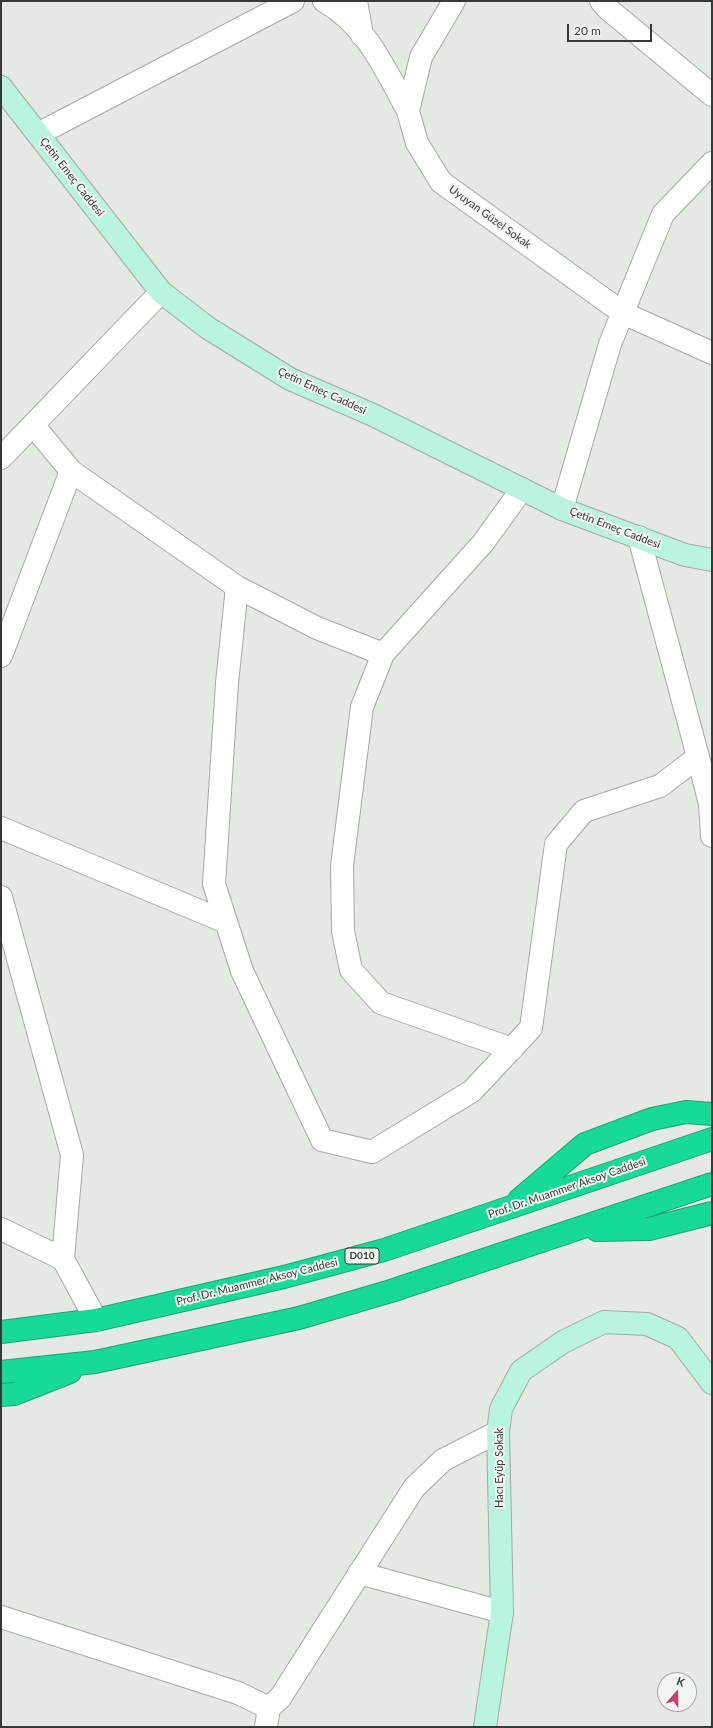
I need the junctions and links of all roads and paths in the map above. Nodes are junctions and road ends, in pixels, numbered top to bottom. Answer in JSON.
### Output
{"nodes":[{"id":1,"x":293,"y":1,"type":"edge"},
{"id":2,"x":324,"y":1,"type":"edge"},
{"id":3,"x":356,"y":1,"type":"edge"},
{"id":4,"x":454,"y":1,"type":"edge"},
{"id":5,"x":601,"y":1,"type":"edge"},
{"id":6,"x":362,"y":35,"type":"junction"},
{"id":7,"x":1,"y":87,"type":"edge"},
{"id":8,"x":712,"y":95,"type":"edge"},
{"id":9,"x":408,"y":111,"type":"junction"},
{"id":10,"x":38,"y":134,"type":"junction"},
{"id":11,"x":712,"y":163,"type":"edge"},
{"id":12,"x":160,"y":292,"type":"junction"},
{"id":13,"x":623,"y":313,"type":"junction"},
{"id":14,"x":712,"y":353,"type":"edge"},
{"id":15,"x":33,"y":425,"type":"junction"},
{"id":16,"x":1,"y":458,"type":"edge"},
{"id":17,"x":71,"y":471,"type":"junction"},
{"id":18,"x":522,"y":489,"type":"junction"},
{"id":19,"x":562,"y":509,"type":"junction"},
{"id":20,"x":639,"y":537,"type":"junction"},
{"id":21,"x":712,"y":560,"type":"edge"},
{"id":22,"x":237,"y":587,"type":"junction"},
{"id":23,"x":383,"y":654,"type":"junction"},
{"id":24,"x":1,"y":656,"type":"edge"},
{"id":25,"x":698,"y":757,"type":"junction"},
{"id":26,"x":1,"y":828,"type":"edge"},
{"id":27,"x":712,"y":836,"type":"edge"},
{"id":28,"x":1,"y":897,"type":"edge"},
{"id":29,"x":226,"y":922,"type":"junction"},
{"id":30,"x":512,"y":1049,"type":"junction"},
{"id":31,"x":712,"y":1114,"type":"edge"},
{"id":32,"x":712,"y":1139,"type":"edge"},
{"id":33,"x":712,"y":1184,"type":"edge"},
{"id":34,"x":511,"y":1207,"type":"junction"},
{"id":35,"x":712,"y":1213,"type":"edge"},
{"id":36,"x":1,"y":1229,"type":"edge"},
{"id":37,"x":576,"y":1231,"type":"junction"},
{"id":38,"x":63,"y":1259,"type":"junction"},
{"id":39,"x":1,"y":1317,"type":"edge"},
{"id":40,"x":96,"y":1320,"type":"junction"},
{"id":41,"x":58,"y":1325,"type":"junction"},
{"id":42,"x":1,"y":1332,"type":"edge"},
{"id":43,"x":95,"y":1362,"type":"junction"},
{"id":44,"x":1,"y":1372,"type":"edge"},
{"id":45,"x":712,"y":1383,"type":"edge"},
{"id":46,"x":1,"y":1395,"type":"edge"},
{"id":47,"x":498,"y":1432,"type":"junction"},
{"id":48,"x":359,"y":1573,"type":"junction"},
{"id":49,"x":502,"y":1612,"type":"junction"},
{"id":50,"x":1,"y":1617,"type":"edge"},
{"id":51,"x":268,"y":1718,"type":"edge"},
{"id":52,"x":485,"y":1727,"type":"edge"}],
"edges":[{"from":1,"to":10,"type":"street"},
{"from":2,"to":6,"type":"street"},
{"from":3,"to":6,"type":"street"},
{"from":4,"to":9,"type":"street","name":"Uyuyan Güzel Sokak"},
{"from":5,"to":8,"type":"street"},
{"from":6,"to":9,"type":"street"},
{"from":7,"to":10,"type":"street","name":"Çetin Emeç Caddesi"},
{"from":9,"to":13,"type":"street","name":"Uyuyan Güzel Sokak"},
{"from":10,"to":12,"type":"street","name":"Çetin Emeç Caddesi"},
{"from":11,"to":13,"type":"street"},
{"from":12,"to":15,"type":"street"},
{"from":12,"to":18,"type":"street","name":"Çetin Emeç Caddesi"},
{"from":13,"to":14,"type":"street","name":"Uyuyan Güzel Sokak"},
{"from":13,"to":19,"type":"street"},
{"from":15,"to":16,"type":"street"},
{"from":15,"to":17,"type":"street"},
{"from":17,"to":22,"type":"street"},
{"from":17,"to":24,"type":"street"},
{"from":18,"to":19,"type":"street","name":"Çetin Emeç Caddesi"},
{"from":18,"to":23,"type":"street"},
{"from":19,"to":20,"type":"street","name":"Çetin Emeç Caddesi"},
{"from":20,"to":21,"type":"street","name":"Çetin Emeç Caddesi"},
{"from":20,"to":25,"type":"street"},
{"from":22,"to":23,"type":"street"},
{"from":22,"to":29,"type":"street"},
{"from":23,"to":30,"type":"street"},
{"from":25,"to":27,"type":"street"},
{"from":25,"to":30,"type":"street"},
{"from":26,"to":29,"type":"street"},
{"from":28,"to":38,"type":"street"},
{"from":29,"to":30,"type":"street"},
{"from":31,"to":34,"type":"highway"},
{"from":32,"to":34,"type":"highway","name":"Prof. Dr. Muammer Aksoy Caddesi","number":"D010"},
{"from":33,"to":37,"type":"highway"},
{"from":34,"to":40,"type":"highway","name":"Prof. Dr. Muammer Aksoy Caddesi","number":"D010"},
{"from":35,"to":37,"type":"highway"},
{"from":36,"to":38,"type":"street"},
{"from":37,"to":43,"type":"highway"},
{"from":38,"to":40,"type":"street"},
{"from":39,"to":41,"type":"highway"},
{"from":40,"to":41,"type":"highway","name":"Prof. Dr. Muammer Aksoy Caddesi","number":"D010"},
{"from":41,"to":42,"type":"highway","name":"Prof. Dr. Muammer Aksoy Caddesi","number":"D010"},
{"from":43,"to":44,"type":"highway"},
{"from":43,"to":46,"type":"highway"},
{"from":45,"to":47,"type":"street","name":"Hacı Eyüp Sokak"},
{"from":47,"to":48,"type":"street"},
{"from":47,"to":49,"type":"street","name":"Hacı Eyüp Sokak"},
{"from":48,"to":49,"type":"street"},
{"from":48,"to":51,"type":"street"},
{"from":49,"to":52,"type":"street","name":"Hacı Eyüp Sokak"},
{"from":50,"to":51,"type":"street"}]}
